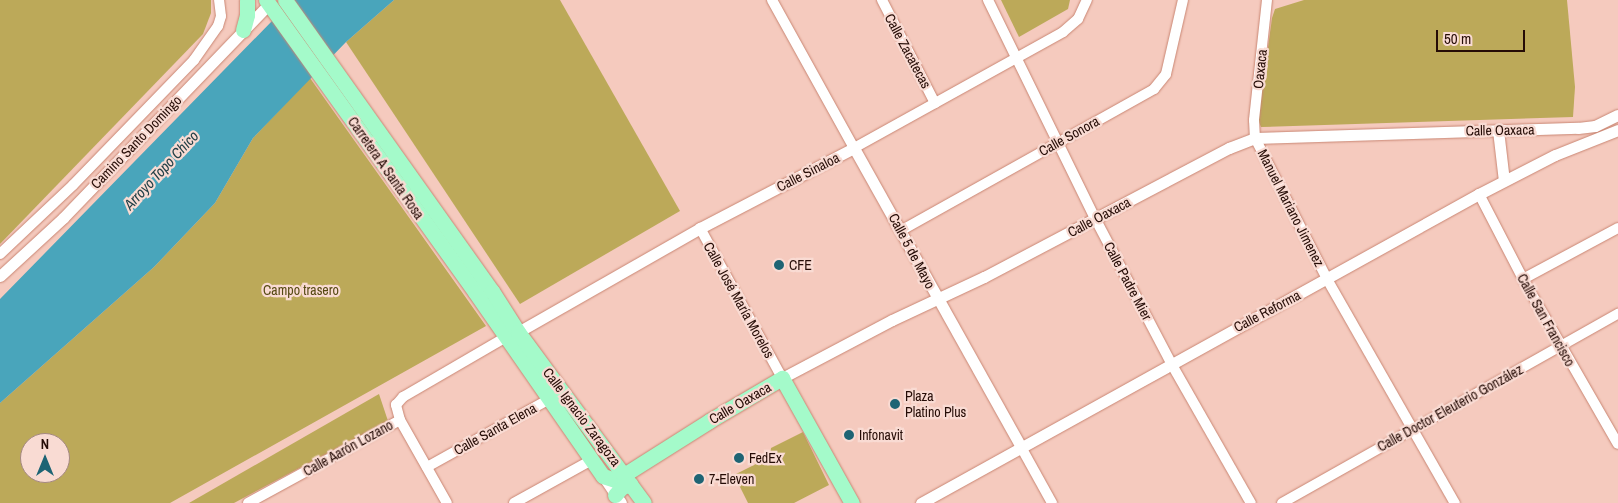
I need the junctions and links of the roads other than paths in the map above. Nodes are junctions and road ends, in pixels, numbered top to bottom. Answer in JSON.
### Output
{"nodes":[{"id":1,"x":219,"y":0,"type":"edge"},
{"id":2,"x":248,"y":0,"type":"edge"},
{"id":3,"x":772,"y":0,"type":"edge"},
{"id":4,"x":882,"y":0,"type":"edge"},
{"id":5,"x":988,"y":0,"type":"edge"},
{"id":6,"x":1087,"y":0,"type":"edge"},
{"id":7,"x":1183,"y":0,"type":"edge"},
{"id":8,"x":1267,"y":0,"type":"edge"},
{"id":9,"x":267,"y":2,"type":"edge"},
{"id":10,"x":286,"y":9,"type":"edge"},
{"id":11,"x":243,"y":30,"type":"junction"},
{"id":12,"x":1017,"y":57,"type":"junction"},
{"id":13,"x":935,"y":103,"type":"junction"},
{"id":14,"x":1618,"y":114,"type":"edge"},
{"id":15,"x":1498,"y":130,"type":"junction"},
{"id":16,"x":1618,"y":130,"type":"edge"},
{"id":17,"x":1255,"y":138,"type":"junction"},
{"id":18,"x":1057,"y":142,"type":"junction"},
{"id":19,"x":854,"y":148,"type":"junction"},
{"id":20,"x":833,"y":158,"type":"junction"},
{"id":21,"x":863,"y":165,"type":"junction"},
{"id":22,"x":1504,"y":181,"type":"junction"},
{"id":23,"x":1479,"y":194,"type":"junction"},
{"id":24,"x":1096,"y":220,"type":"junction"},
{"id":25,"x":700,"y":228,"type":"junction"},
{"id":26,"x":1618,"y":228,"type":"edge"},
{"id":27,"x":902,"y":230,"type":"junction"},
{"id":28,"x":0,"y":254,"type":"edge"},
{"id":29,"x":0,"y":276,"type":"edge"},
{"id":30,"x":1327,"y":278,"type":"junction"},
{"id":31,"x":1523,"y":279,"type":"junction"},
{"id":32,"x":937,"y":299,"type":"junction"},
{"id":33,"x":1618,"y":314,"type":"edge"},
{"id":34,"x":512,"y":335,"type":"junction"},
{"id":35,"x":1561,"y":346,"type":"junction"},
{"id":36,"x":1171,"y":363,"type":"junction"},
{"id":37,"x":782,"y":378,"type":"junction"},
{"id":38,"x":564,"y":392,"type":"junction"},
{"id":39,"x":549,"y":399,"type":"junction"},
{"id":40,"x":400,"y":420,"type":"junction"},
{"id":41,"x":1413,"y":428,"type":"junction"},
{"id":42,"x":1618,"y":444,"type":"edge"},
{"id":43,"x":1021,"y":447,"type":"junction"},
{"id":44,"x":592,"y":460,"type":"junction"},
{"id":45,"x":427,"y":467,"type":"junction"},
{"id":46,"x":603,"y":476,"type":"junction"},
{"id":47,"x":628,"y":479,"type":"junction"},
{"id":48,"x":618,"y":499,"type":"edge"},
{"id":49,"x":248,"y":503,"type":"edge"},
{"id":50,"x":446,"y":503,"type":"edge"},
{"id":51,"x":514,"y":503,"type":"edge"},
{"id":52,"x":644,"y":503,"type":"edge"},
{"id":53,"x":852,"y":503,"type":"edge"},
{"id":54,"x":921,"y":503,"type":"edge"},
{"id":55,"x":1052,"y":503,"type":"edge"},
{"id":56,"x":1251,"y":503,"type":"edge"},
{"id":57,"x":1282,"y":503,"type":"edge"},
{"id":58,"x":1455,"y":503,"type":"edge"}],
"edges":[{"from":1,"to":28,"type":"street"},
{"from":2,"to":11,"type":"main road"},
{"from":3,"to":19,"type":"street","name":"Calle 5 de Mayo"},
{"from":4,"to":13,"type":"street","name":"Calle Zacatecas"},
{"from":5,"to":12,"type":"street","name":"Calle Padre Mier"},
{"from":6,"to":12,"type":"street","name":"Calle Sinaloa"},
{"from":7,"to":18,"type":"street","name":"Calle Sonora"},
{"from":8,"to":17,"type":"street","name":"Oaxaca"},
{"from":9,"to":10,"type":"main road","name":"Carretera A Santa Rosa"},
{"from":9,"to":11,"type":"street","name":"Camino Santo Domingo"},
{"from":10,"to":34,"type":"main road","name":"Carretera A Santa Rosa"},
{"from":10,"to":34,"type":"main road","name":"Carretera A Santa Rosa"},
{"from":11,"to":29,"type":"street","name":"Camino Santo Domingo"},
{"from":12,"to":13,"type":"street","name":"Calle Sinaloa"},
{"from":12,"to":18,"type":"street","name":"Calle Padre Mier"},
{"from":13,"to":19,"type":"street","name":"Calle Sinaloa"},
{"from":14,"to":15,"type":"street","name":"Calle Oaxaca"},
{"from":15,"to":17,"type":"street","name":"Calle Oaxaca"},
{"from":15,"to":22,"type":"street"},
{"from":16,"to":22,"type":"street","name":"Calle Reforma"},
{"from":17,"to":24,"type":"street","name":"Calle Oaxaca"},
{"from":17,"to":30,"type":"street","name":"Manuel Mariano Jimenez"},
{"from":18,"to":24,"type":"street","name":"Calle Padre Mier"},
{"from":18,"to":27,"type":"street","name":"Calle Sonora"},
{"from":19,"to":20,"type":"street","name":"Calle Sinaloa"},
{"from":19,"to":21,"type":"street","name":"Calle 5 de Mayo"},
{"from":20,"to":21,"type":"street"},
{"from":20,"to":25,"type":"street","name":"Calle Sinaloa"},
{"from":21,"to":27,"type":"street","name":"Calle 5 de Mayo"},
{"from":22,"to":23,"type":"street","name":"Calle Reforma"},
{"from":23,"to":30,"type":"street","name":"Calle Reforma"},
{"from":23,"to":31,"type":"street","name":"Calle San Francisco"},
{"from":24,"to":32,"type":"street","name":"Calle Oaxaca"},
{"from":24,"to":36,"type":"street","name":"Calle Padre Mier"},
{"from":25,"to":34,"type":"street","name":"Calle Sinaloa"},
{"from":25,"to":37,"type":"street","name":"Calle José María Morelos"},
{"from":26,"to":31,"type":"street"},
{"from":27,"to":32,"type":"street","name":"Calle 5 de Mayo"},
{"from":30,"to":36,"type":"street","name":"Calle Reforma"},
{"from":30,"to":41,"type":"street","name":"Manuel Mariano Jimenez"},
{"from":31,"to":35,"type":"street","name":"Calle San Francisco"},
{"from":32,"to":37,"type":"street","name":"Calle Oaxaca"},
{"from":32,"to":43,"type":"street","name":"Calle 5 de Mayo"},
{"from":33,"to":35,"type":"street","name":"Calle Doctor Eleuterio González"},
{"from":34,"to":38,"type":"main road","name":"Calle Ignacio Zaragoza"},
{"from":34,"to":39,"type":"main road","name":"Calle Ignacio Zaragoza"},
{"from":34,"to":40,"type":"street","name":"Calle Aarón Lozano"},
{"from":35,"to":41,"type":"street","name":"Calle Doctor Eleuterio González"},
{"from":35,"to":42,"type":"street","name":"Calle San Francisco"},
{"from":36,"to":43,"type":"street","name":"Calle Reforma"},
{"from":36,"to":56,"type":"street","name":"Calle Padre Mier"},
{"from":37,"to":47,"type":"main road","name":"Calle Oaxaca"},
{"from":37,"to":53,"type":"main road","name":"Calle José María Morelos"},
{"from":38,"to":39,"type":"street","name":"Calle Santa Elena"},
{"from":38,"to":47,"type":"main road","name":"Calle Ignacio Zaragoza"},
{"from":39,"to":44,"type":"main road","name":"Calle Ignacio Zaragoza"},
{"from":39,"to":45,"type":"street","name":"Calle Santa Elena"},
{"from":40,"to":45,"type":"street"},
{"from":40,"to":49,"type":"street","name":"Calle Aarón Lozano"},
{"from":41,"to":57,"type":"street","name":"Calle Doctor Eleuterio González"},
{"from":41,"to":58,"type":"street","name":"Manuel Mariano Jimenez"},
{"from":43,"to":54,"type":"street","name":"Calle Reforma"},
{"from":43,"to":55,"type":"street","name":"Calle 5 de Mayo"},
{"from":44,"to":46,"type":"main road","name":"Calle Ignacio Zaragoza"},
{"from":44,"to":51,"type":"street"},
{"from":45,"to":50,"type":"street"},
{"from":46,"to":47,"type":"main road"},
{"from":46,"to":48,"type":"street","name":"Calle Ignacio Zaragoza"},
{"from":47,"to":48,"type":"main road","name":"Calle Oaxaca"},
{"from":47,"to":52,"type":"main road","name":"Calle Ignacio Zaragoza"}]}
